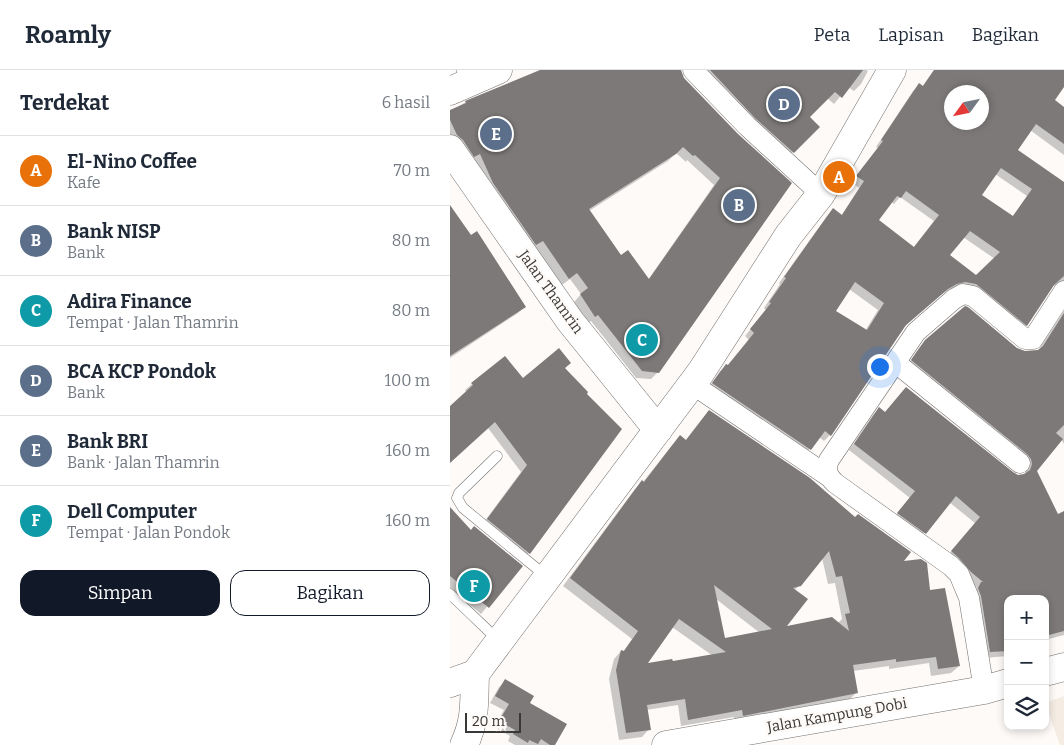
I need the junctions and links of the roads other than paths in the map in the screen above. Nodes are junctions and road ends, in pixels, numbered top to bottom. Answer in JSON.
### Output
{"nodes":[{"id":1,"x":693,"y":70,"type":"edge"},
{"id":2,"x":892,"y":70,"type":"edge"},
{"id":3,"x":484,"y":72,"type":"edge"},
{"id":4,"x":450,"y":91,"type":"edge"},
{"id":5,"x":451,"y":151,"type":"edge"},
{"id":6,"x":821,"y":194,"type":"junction"},
{"id":7,"x":1064,"y":291,"type":"edge"},
{"id":8,"x":896,"y":363,"type":"junction"},
{"id":9,"x":692,"y":384,"type":"junction"},
{"id":10,"x":658,"y":430,"type":"junction"},
{"id":11,"x":497,"y":456,"type":"dead end"},
{"id":12,"x":1020,"y":463,"type":"dead end"},
{"id":13,"x":828,"y":476,"type":"junction"},
{"id":14,"x":547,"y":577,"type":"junction"},
{"id":15,"x":450,"y":594,"type":"edge"},
{"id":16,"x":499,"y":641,"type":"junction"},
{"id":17,"x":1064,"y":667,"type":"edge"},
{"id":18,"x":1049,"y":671,"type":"edge"},
{"id":19,"x":462,"y":679,"type":"edge"},
{"id":20,"x":996,"y":686,"type":"edge"},
{"id":21,"x":464,"y":740,"type":"edge"},
{"id":22,"x":666,"y":745,"type":"edge"}],
"edges":[{"from":1,"to":6,"type":"street"},
{"from":2,"to":6,"type":"main road"},
{"from":3,"to":4,"type":"main road"},
{"from":5,"to":10,"type":"main road","name":"Jalan Thamrin"},
{"from":6,"to":9,"type":"main road"},
{"from":7,"to":8,"type":"street"},
{"from":8,"to":12,"type":"street"},
{"from":8,"to":13,"type":"street"},
{"from":9,"to":10,"type":"main road"},
{"from":9,"to":13,"type":"street"},
{"from":10,"to":14,"type":"main road"},
{"from":11,"to":14,"type":"lane"},
{"from":13,"to":20,"type":"street"},
{"from":14,"to":16,"type":"main road"},
{"from":15,"to":16,"type":"lane"},
{"from":16,"to":19,"type":"main road"},
{"from":17,"to":18,"type":"main road"},
{"from":19,"to":21,"type":"main road"},
{"from":20,"to":22,"type":"main road","name":"Jalan Kampung Dobi"}]}
